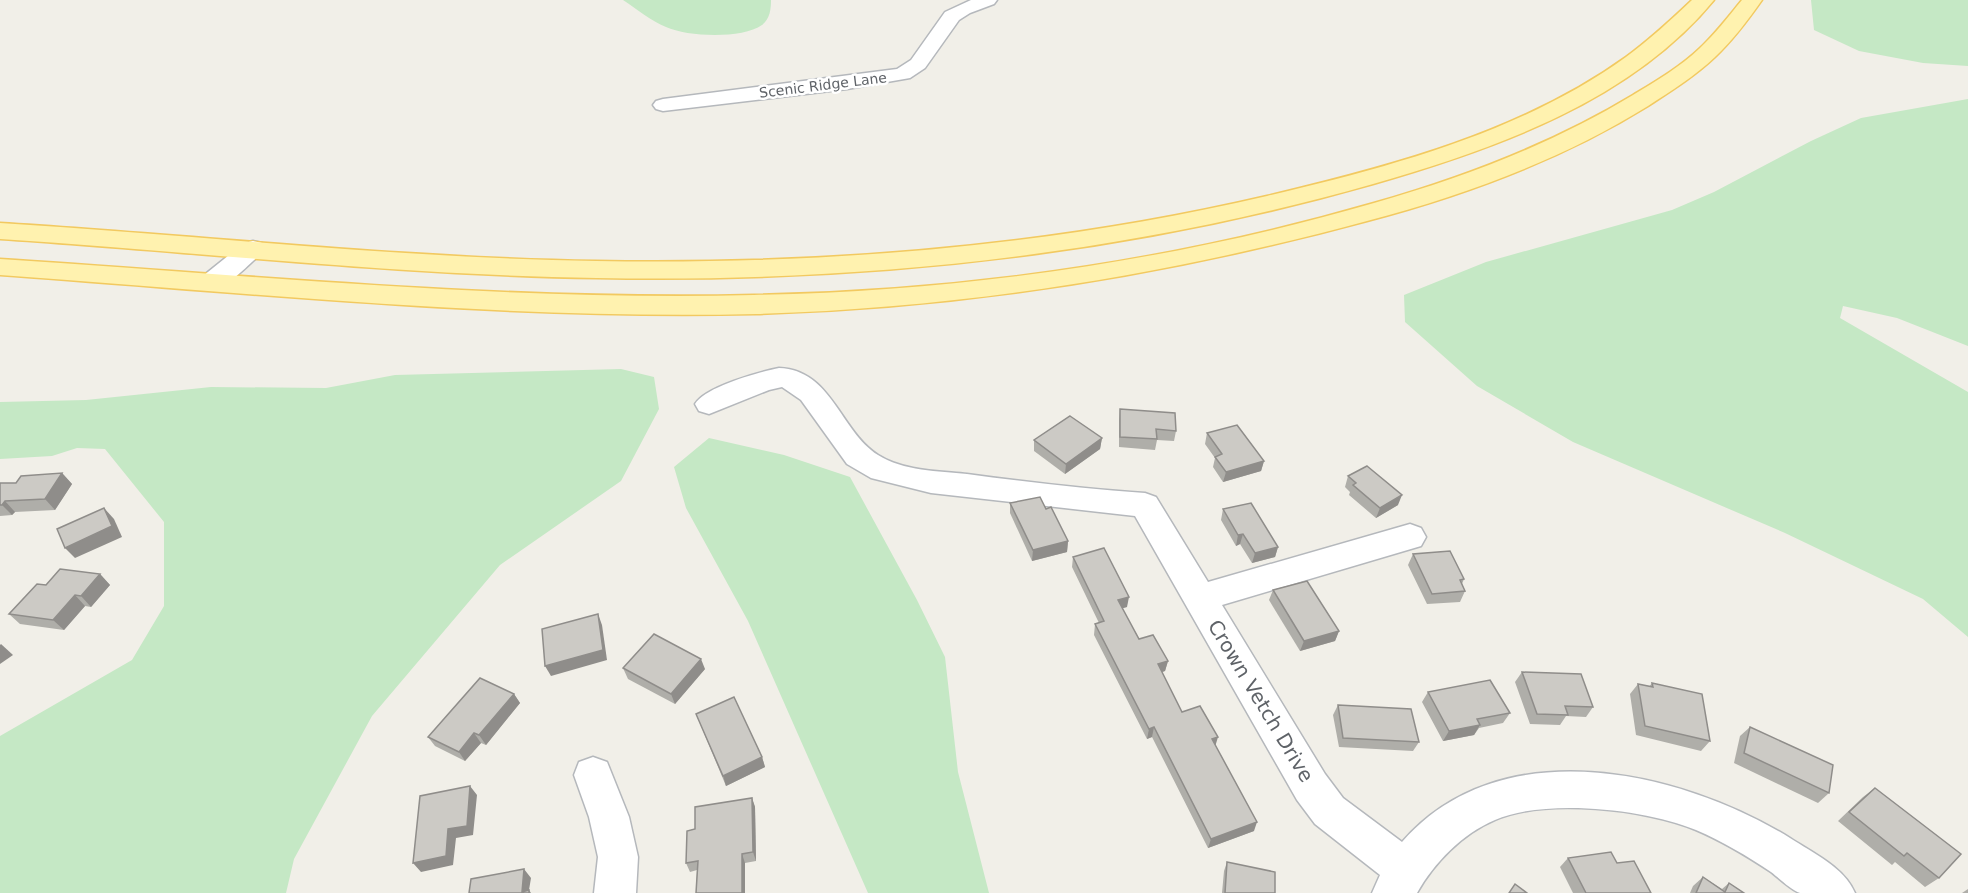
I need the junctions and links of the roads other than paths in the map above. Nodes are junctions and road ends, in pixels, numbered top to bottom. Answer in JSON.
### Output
{"nodes":[{"id":1,"x":988,"y":0,"type":"edge"},
{"id":2,"x":1704,"y":0,"type":"edge"},
{"id":3,"x":1752,"y":0,"type":"edge"},
{"id":4,"x":663,"y":105,"type":"dead end"},
{"id":5,"x":0,"y":231,"type":"edge"},
{"id":6,"x":253,"y":248,"type":"junction"},
{"id":7,"x":0,"y":267,"type":"edge"},
{"id":8,"x":212,"y":282,"type":"junction"},
{"id":9,"x":709,"y":404,"type":"dead end"},
{"id":10,"x":1410,"y":537,"type":"dead end"},
{"id":11,"x":1200,"y":598,"type":"junction"},
{"id":12,"x":593,"y":775,"type":"dead end"},
{"id":13,"x":1400,"y":882,"type":"edge"},
{"id":14,"x":615,"y":893,"type":"edge"},
{"id":15,"x":1834,"y":893,"type":"edge"}],
"edges":[{"from":1,"to":4,"type":"street","name":"Scenic Ridge Lane"},
{"from":2,"to":6,"type":"main road"},
{"from":3,"to":8,"type":"main road"},
{"from":5,"to":6,"type":"main road"},
{"from":6,"to":8,"type":"street"},
{"from":7,"to":8,"type":"main road"},
{"from":9,"to":11,"type":"street","name":"Crown Vetch Drive"},
{"from":10,"to":11,"type":"street"},
{"from":11,"to":13,"type":"street","name":"Crown Vetch Drive"},
{"from":12,"to":14,"type":"street"},
{"from":13,"to":15,"type":"street"}]}
